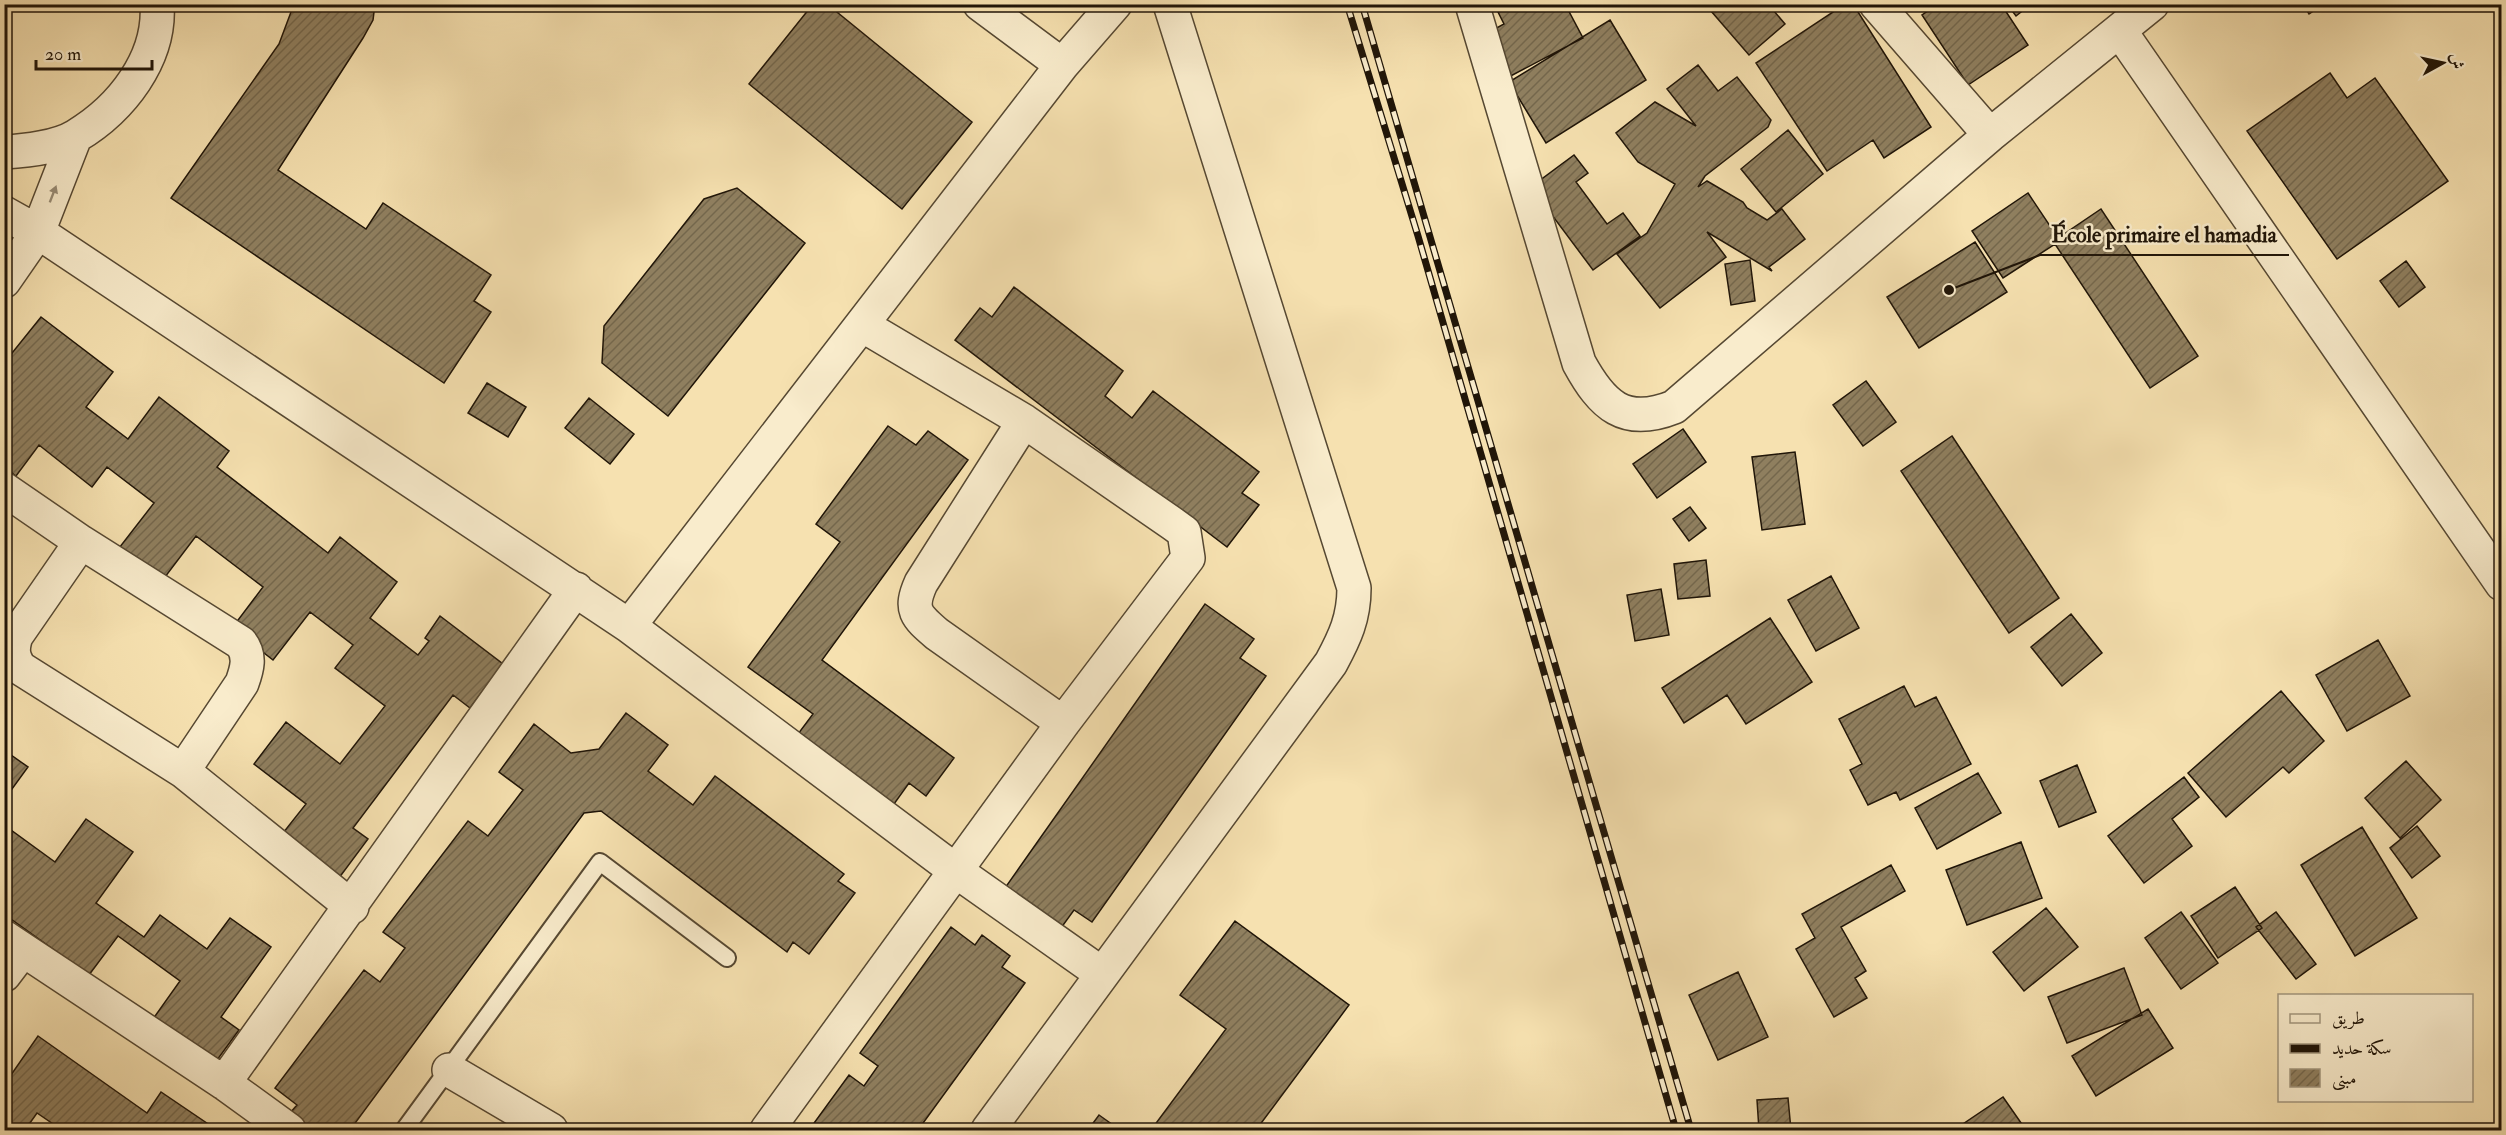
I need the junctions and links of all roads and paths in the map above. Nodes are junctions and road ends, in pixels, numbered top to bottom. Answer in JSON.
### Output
{"nodes":[{"id":1,"x":158,"y":4,"type":"edge"},
{"id":2,"x":980,"y":4,"type":"edge"},
{"id":3,"x":1115,"y":4,"type":"edge"},
{"id":4,"x":1170,"y":4,"type":"edge"},
{"id":5,"x":1472,"y":4,"type":"edge"},
{"id":6,"x":1876,"y":4,"type":"edge"},
{"id":7,"x":2152,"y":4,"type":"edge"},
{"id":8,"x":2120,"y":31,"type":"junction"},
{"id":9,"x":1062,"y":65,"type":"junction"},
{"id":10,"x":1990,"y":135,"type":"junction"},
{"id":11,"x":75,"y":137,"type":"junction"},
{"id":12,"x":4,"y":152,"type":"edge"},
{"id":13,"x":4,"y":213,"type":"edge"},
{"id":14,"x":38,"y":232,"type":"junction"},
{"id":15,"x":4,"y":281,"type":"edge"},
{"id":16,"x":862,"y":324,"type":"junction"},
{"id":17,"x":1024,"y":421,"type":"junction"},
{"id":18,"x":4,"y":489,"type":"edge"},
{"id":19,"x":81,"y":542,"type":"junction"},
{"id":20,"x":2502,"y":584,"type":"edge"},
{"id":21,"x":576,"y":589,"type":"junction"},
{"id":22,"x":629,"y":626,"type":"junction"},
{"id":23,"x":1063,"y":723,"type":"junction"},
{"id":24,"x":183,"y":771,"type":"junction"},
{"id":25,"x":956,"y":871,"type":"junction"},
{"id":26,"x":352,"y":907,"type":"junction"},
{"id":27,"x":11,"y":954,"type":"edge"},
{"id":28,"x":727,"y":958,"type":"dead end"},
{"id":29,"x":1102,"y":974,"type":"junction"},
{"id":30,"x":449,"y":1070,"type":"junction"},
{"id":31,"x":224,"y":1083,"type":"junction"},
{"id":32,"x":289,"y":1131,"type":"edge"},
{"id":33,"x":404,"y":1131,"type":"edge"},
{"id":34,"x":551,"y":1131,"type":"edge"},
{"id":35,"x":767,"y":1131,"type":"edge"},
{"id":36,"x":988,"y":1131,"type":"edge"}],
"edges":[{"from":1,"to":11,"type":"street"},
{"from":2,"to":9,"type":"street"},
{"from":3,"to":9,"type":"street"},
{"from":4,"to":29,"type":"street"},
{"from":5,"to":10,"type":"street"},
{"from":6,"to":10,"type":"street"},
{"from":7,"to":8,"type":"street"},
{"from":8,"to":10,"type":"street"},
{"from":8,"to":20,"type":"street"},
{"from":9,"to":16,"type":"street"},
{"from":11,"to":12,"type":"street"},
{"from":14,"to":11,"type":"street","one_way":true},
{"from":13,"to":14,"type":"street"},
{"from":14,"to":15,"type":"street"},
{"from":14,"to":21,"type":"street"},
{"from":16,"to":17,"type":"street"},
{"from":16,"to":22,"type":"street"},
{"from":17,"to":23,"type":"street"},
{"from":17,"to":23,"type":"street"},
{"from":18,"to":19,"type":"street"},
{"from":19,"to":24,"type":"street"},
{"from":19,"to":24,"type":"street"},
{"from":21,"to":22,"type":"street"},
{"from":21,"to":26,"type":"street"},
{"from":22,"to":25,"type":"street"},
{"from":23,"to":25,"type":"street"},
{"from":24,"to":26,"type":"street"},
{"from":25,"to":29,"type":"street"},
{"from":25,"to":35,"type":"street"},
{"from":26,"to":31,"type":"street"},
{"from":27,"to":31,"type":"street"},
{"from":28,"to":30,"type":"lane"},
{"from":29,"to":36,"type":"street"},
{"from":30,"to":33,"type":"lane"},
{"from":30,"to":34,"type":"street"},
{"from":31,"to":32,"type":"street"}]}
